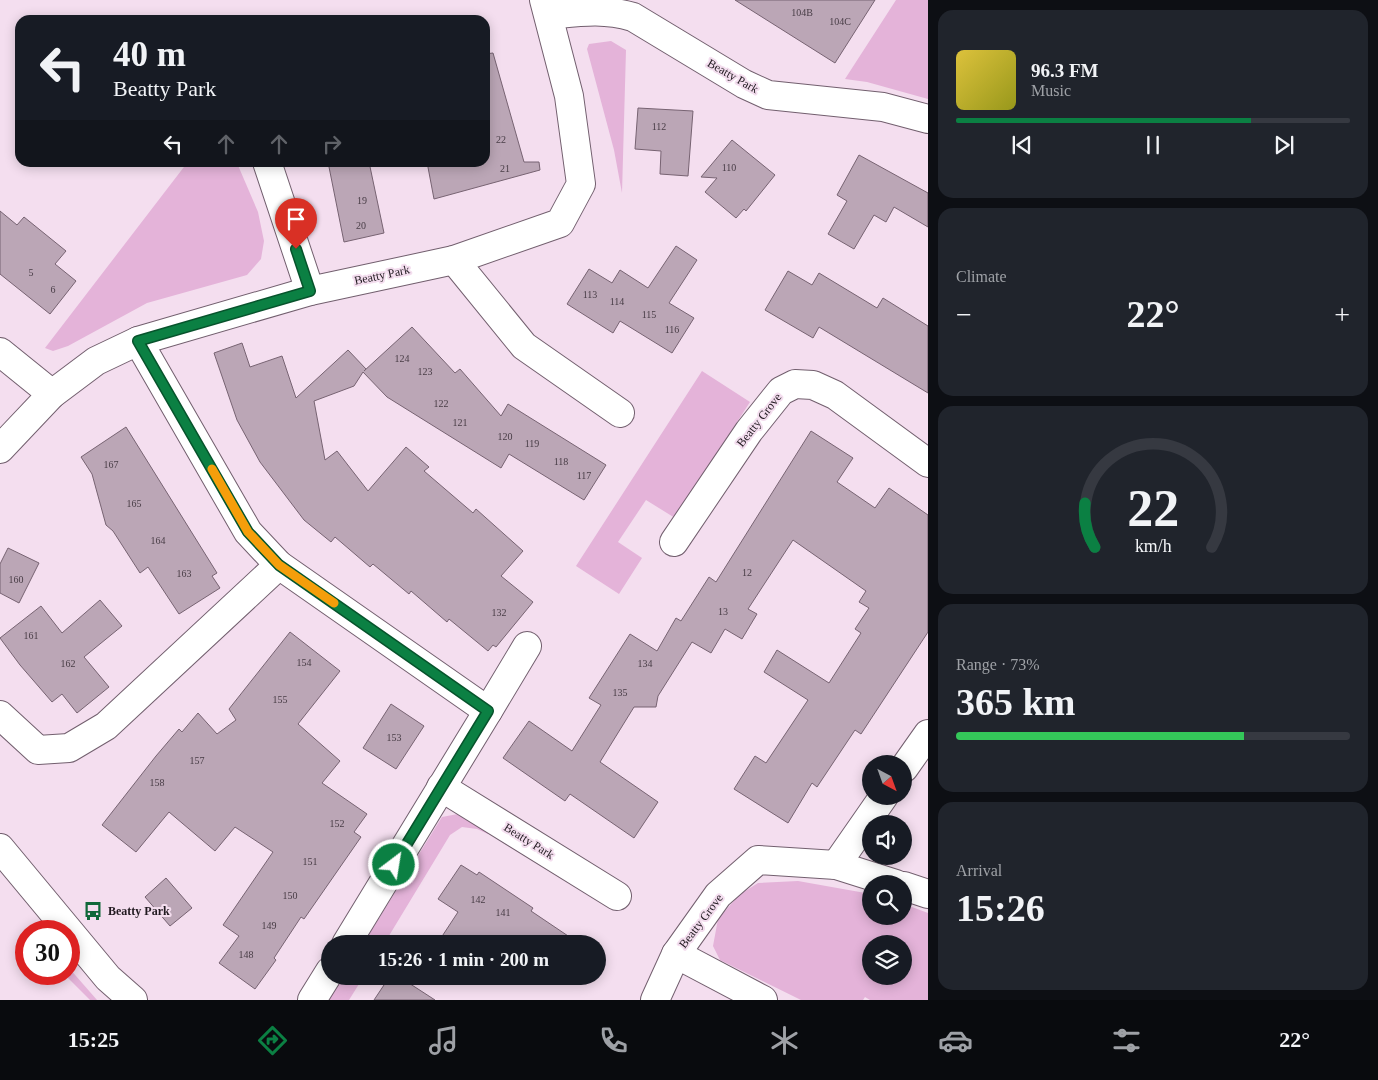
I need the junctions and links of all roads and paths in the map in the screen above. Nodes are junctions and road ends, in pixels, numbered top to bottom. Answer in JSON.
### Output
{"nodes":[{"id":1,"x":546,"y":8,"type":"edge"},
{"id":2,"x":928,"y":120,"type":"edge"},
{"id":3,"x":269,"y":167,"type":"edge"},
{"id":4,"x":454,"y":260,"type":"junction"},
{"id":5,"x":310,"y":291,"type":"junction"},
{"id":6,"x":138,"y":341,"type":"junction"},
{"id":7,"x":0,"y":352,"type":"edge"},
{"id":8,"x":52,"y":394,"type":"junction"},
{"id":9,"x":620,"y":413,"type":"dead end"},
{"id":10,"x":0,"y":449,"type":"edge"},
{"id":11,"x":928,"y":463,"type":"edge"},
{"id":12,"x":674,"y":542,"type":"dead end"},
{"id":13,"x":279,"y":565,"type":"junction"},
{"id":14,"x":527,"y":646,"type":"dead end"},
{"id":15,"x":488,"y":711,"type":"junction"},
{"id":16,"x":0,"y":715,"type":"edge"},
{"id":17,"x":928,"y":734,"type":"edge"},
{"id":18,"x":912,"y":757,"type":"edge"},
{"id":19,"x":441,"y":787,"type":"junction"},
{"id":20,"x":878,"y":805,"type":"edge"},
{"id":21,"x":0,"y":848,"type":"edge"},
{"id":22,"x":836,"y":865,"type":"junction"},
{"id":23,"x":868,"y":875,"type":"edge"},
{"id":24,"x":912,"y":889,"type":"edge"},
{"id":25,"x":928,"y":894,"type":"edge"},
{"id":26,"x":617,"y":896,"type":"dead end"},
{"id":27,"x":351,"y":935,"type":"edge"},
{"id":28,"x":676,"y":954,"type":"junction"},
{"id":29,"x":321,"y":985,"type":"edge"},
{"id":30,"x":133,"y":1000,"type":"edge"},
{"id":31,"x":312,"y":1000,"type":"edge"},
{"id":32,"x":655,"y":1000,"type":"edge"},
{"id":33,"x":763,"y":1000,"type":"edge"}],
"edges":[{"from":1,"to":2,"type":"street","name":"Beatty Park"},
{"from":1,"to":4,"type":"street","name":"Beatty Park"},
{"from":3,"to":5,"type":"street"},
{"from":4,"to":5,"type":"street","name":"Beatty Park"},
{"from":4,"to":9,"type":"street"},
{"from":5,"to":6,"type":"street","name":"Beatty Park"},
{"from":6,"to":8,"type":"street","name":"Beatty Park"},
{"from":6,"to":13,"type":"street"},
{"from":7,"to":8,"type":"street"},
{"from":8,"to":10,"type":"street","name":"Beatty Park"},
{"from":11,"to":12,"type":"street","name":"Beatty Grove"},
{"from":13,"to":15,"type":"street"},
{"from":13,"to":16,"type":"street"},
{"from":14,"to":15,"type":"street"},
{"from":15,"to":19,"type":"street"},
{"from":17,"to":18,"type":"street"},
{"from":19,"to":26,"type":"street","name":"Beatty Park"},
{"from":19,"to":27,"type":"street"},
{"from":20,"to":22,"type":"street"},
{"from":21,"to":30,"type":"street"},
{"from":22,"to":23,"type":"street","name":"Beatty Grove"},
{"from":22,"to":28,"type":"street","name":"Beatty Grove"},
{"from":24,"to":25,"type":"street"},
{"from":28,"to":32,"type":"street","name":"Beatty Grove"},
{"from":28,"to":33,"type":"street","name":"Beatty Grove"},
{"from":29,"to":31,"type":"street"}]}
